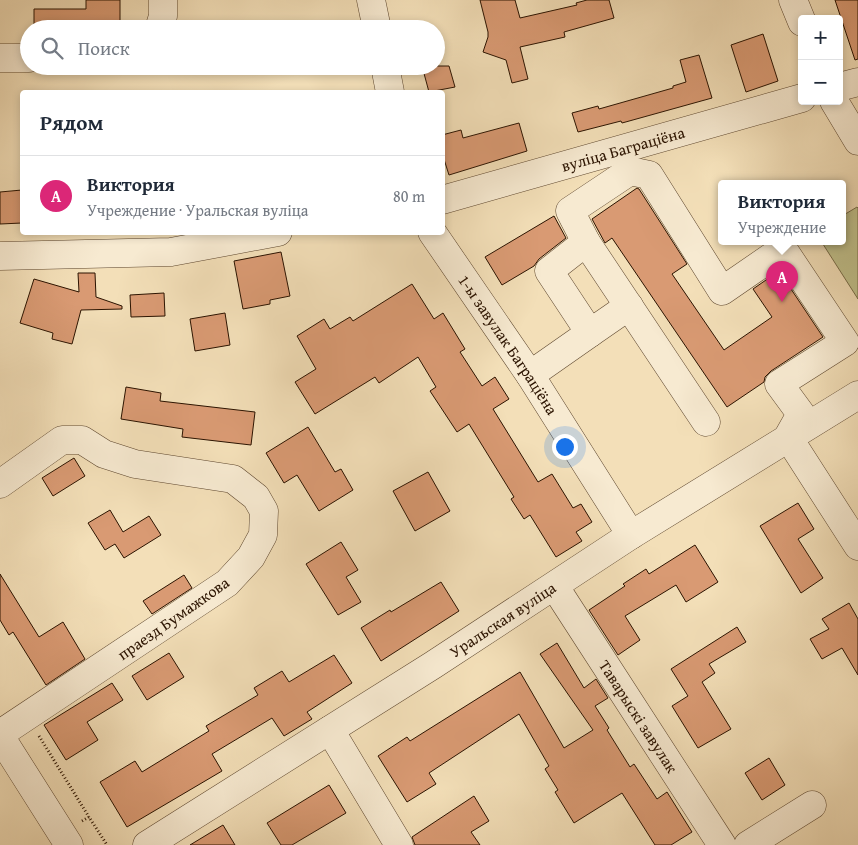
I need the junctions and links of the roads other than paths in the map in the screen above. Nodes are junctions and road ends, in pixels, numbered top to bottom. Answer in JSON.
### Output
{"nodes":[{"id":1,"x":163,"y":0,"type":"edge"},
{"id":2,"x":371,"y":0,"type":"edge"},
{"id":3,"x":793,"y":0,"type":"edge"},
{"id":4,"x":799,"y":15,"type":"edge"},
{"id":5,"x":162,"y":20,"type":"edge"},
{"id":6,"x":375,"y":20,"type":"edge"},
{"id":7,"x":0,"y":58,"type":"edge"},
{"id":8,"x":20,"y":58,"type":"edge"},
{"id":9,"x":387,"y":75,"type":"edge"},
{"id":10,"x":858,"y":82,"type":"edge"},
{"id":11,"x":843,"y":86,"type":"edge"},
{"id":12,"x":390,"y":90,"type":"edge"},
{"id":13,"x":798,"y":99,"type":"edge"},
{"id":14,"x":836,"y":105,"type":"edge"},
{"id":15,"x":858,"y":141,"type":"edge"},
{"id":16,"x":445,"y":199,"type":"edge"},
{"id":17,"x":262,"y":235,"type":"edge"},
{"id":18,"x":434,"y":235,"type":"edge"},
{"id":19,"x":586,"y":242,"type":"junction"},
{"id":20,"x":0,"y":256,"type":"edge"},
{"id":21,"x":629,"y":306,"type":"junction"},
{"id":22,"x":590,"y":333,"type":"junction"},
{"id":23,"x":530,"y":374,"type":"junction"},
{"id":24,"x":858,"y":394,"type":"edge"},
{"id":25,"x":706,"y":422,"type":"dead end"},
{"id":26,"x":788,"y":438,"type":"junction"},
{"id":27,"x":0,"y":484,"type":"edge"},
{"id":28,"x":631,"y":535,"type":"junction"},
{"id":29,"x":858,"y":546,"type":"edge"},
{"id":30,"x":555,"y":587,"type":"junction"},
{"id":31,"x":330,"y":730,"type":"junction"},
{"id":32,"x":0,"y":735,"type":"edge"},
{"id":33,"x":812,"y":805,"type":"dead end"},
{"id":34,"x":69,"y":845,"type":"edge"},
{"id":35,"x":147,"y":845,"type":"edge"},
{"id":36,"x":399,"y":845,"type":"edge"},
{"id":37,"x":722,"y":845,"type":"edge"},
{"id":38,"x":748,"y":845,"type":"edge"}],
"edges":[{"from":1,"to":5,"type":"street"},
{"from":2,"to":6,"type":"street"},
{"from":3,"to":4,"type":"street"},
{"from":7,"to":8,"type":"street"},
{"from":9,"to":12,"type":"street"},
{"from":10,"to":11,"type":"street"},
{"from":13,"to":16,"type":"street","name":"вуліца Баграціёна"},
{"from":14,"to":15,"type":"street"},
{"from":17,"to":20,"type":"street"},
{"from":18,"to":23,"type":"street","name":"1-ы завулак Баграціёна"},
{"from":19,"to":21,"type":"street"},
{"from":19,"to":22,"type":"street"},
{"from":19,"to":26,"type":"street"},
{"from":21,"to":22,"type":"street"},
{"from":21,"to":25,"type":"street"},
{"from":22,"to":23,"type":"street"},
{"from":23,"to":28,"type":"street","name":"1-ы завулак Баграціёна"},
{"from":24,"to":26,"type":"street","name":"Уральская вуліца"},
{"from":26,"to":28,"type":"street","name":"Уральская вуліца"},
{"from":26,"to":29,"type":"street"},
{"from":27,"to":32,"type":"street","name":"праезд Бумажкова"},
{"from":28,"to":30,"type":"street","name":"Уральская вуліца"},
{"from":30,"to":31,"type":"street","name":"Уральская вуліца"},
{"from":30,"to":37,"type":"street","name":"Таварыскі завулак"},
{"from":31,"to":35,"type":"street","name":"Уральская вуліца"},
{"from":31,"to":36,"type":"street"},
{"from":32,"to":34,"type":"street"},
{"from":33,"to":38,"type":"street"}]}
